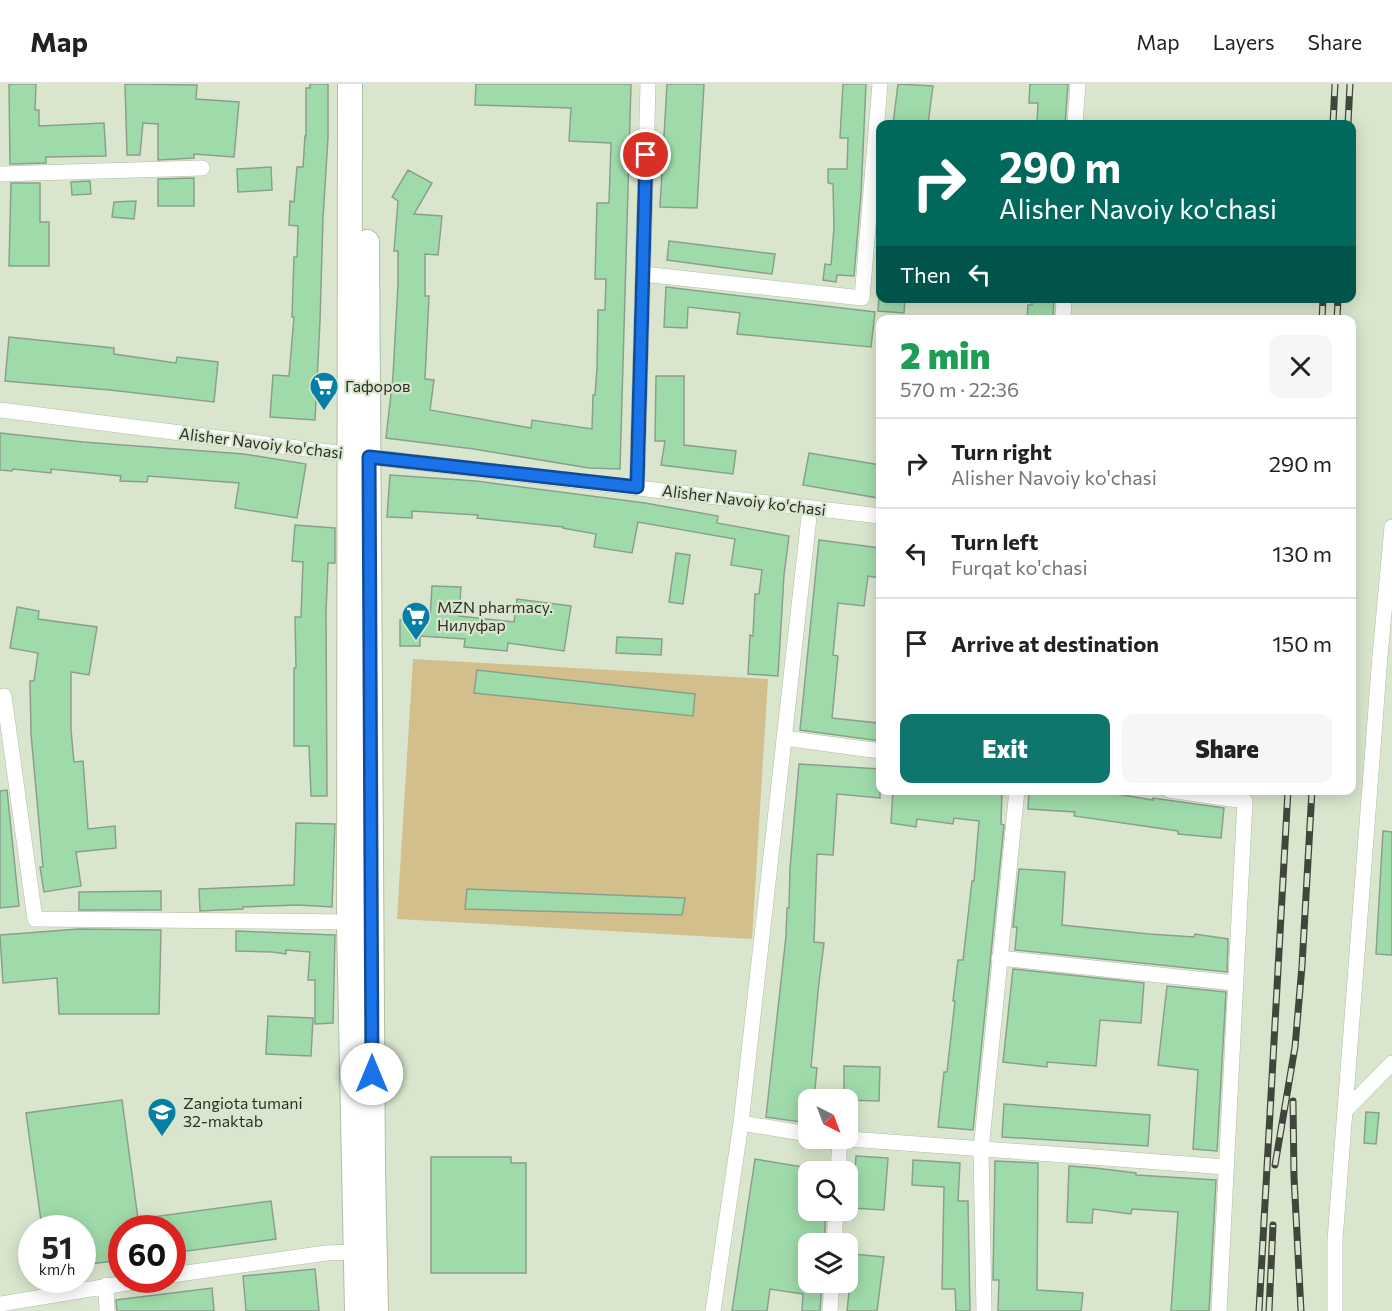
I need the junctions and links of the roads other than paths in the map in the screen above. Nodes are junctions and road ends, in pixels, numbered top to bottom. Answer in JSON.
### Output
{"nodes":[{"id":1,"x":350,"y":84,"type":"edge"},
{"id":2,"x":365,"y":84,"type":"edge"},
{"id":3,"x":648,"y":84,"type":"edge"},
{"id":4,"x":880,"y":84,"type":"edge"},
{"id":5,"x":1078,"y":84,"type":"edge"},
{"id":6,"x":877,"y":120,"type":"edge"},
{"id":7,"x":1075,"y":120,"type":"edge"},
{"id":8,"x":876,"y":132,"type":"edge"},
{"id":9,"x":202,"y":168,"type":"dead end"},
{"id":10,"x":0,"y":174,"type":"edge"},
{"id":11,"x":643,"y":274,"type":"junction"},
{"id":12,"x":0,"y":410,"type":"edge"},
{"id":13,"x":360,"y":456,"type":"junction"},
{"id":14,"x":637,"y":487,"type":"junction"},
{"id":15,"x":810,"y":508,"type":"junction"},
{"id":16,"x":876,"y":516,"type":"edge"},
{"id":17,"x":1392,"y":526,"type":"edge"},
{"id":18,"x":1386,"y":656,"type":"edge"},
{"id":19,"x":4,"y":696,"type":"dead end"},
{"id":20,"x":784,"y":738,"type":"junction"},
{"id":21,"x":876,"y":750,"type":"edge"},
{"id":22,"x":1016,"y":795,"type":"edge"},
{"id":23,"x":1204,"y":795,"type":"edge"},
{"id":24,"x":350,"y":922,"type":"junction"},
{"id":25,"x":999,"y":958,"type":"junction"},
{"id":26,"x":1234,"y":983,"type":"junction"},
{"id":27,"x":1392,"y":1063,"type":"edge"},
{"id":28,"x":1345,"y":1111,"type":"junction"},
{"id":29,"x":741,"y":1123,"type":"junction"},
{"id":30,"x":798,"y":1132,"type":"edge"},
{"id":31,"x":858,"y":1141,"type":"edge"},
{"id":32,"x":981,"y":1150,"type":"junction"},
{"id":33,"x":1226,"y":1167,"type":"junction"},
{"id":34,"x":354,"y":1252,"type":"junction"},
{"id":35,"x":186,"y":1273,"type":"edge"},
{"id":36,"x":106,"y":1285,"type":"joint"},
{"id":37,"x":831,"y":1293,"type":"edge"},
{"id":38,"x":0,"y":1304,"type":"edge"},
{"id":39,"x":107,"y":1311,"type":"edge"},
{"id":40,"x":357,"y":1311,"type":"edge"},
{"id":41,"x":376,"y":1311,"type":"edge"},
{"id":42,"x":713,"y":1311,"type":"edge"},
{"id":43,"x":830,"y":1311,"type":"edge"},
{"id":44,"x":984,"y":1311,"type":"edge"},
{"id":45,"x":1219,"y":1311,"type":"edge"},
{"id":46,"x":1335,"y":1311,"type":"edge"}],
"edges":[{"from":1,"to":13,"type":"main road"},
{"from":2,"to":13,"type":"main road"},
{"from":3,"to":11,"type":"street"},
{"from":4,"to":6,"type":"street"},
{"from":5,"to":7,"type":"street"},
{"from":8,"to":11,"type":"street"},
{"from":9,"to":10,"type":"street"},
{"from":11,"to":14,"type":"street"},
{"from":12,"to":13,"type":"street","name":"Alisher Navoiy ko'chasi"},
{"from":13,"to":14,"type":"street","name":"Alisher Navoiy ko'chasi"},
{"from":13,"to":24,"type":"main road"},
{"from":13,"to":41,"type":"main road"},
{"from":14,"to":15,"type":"street","name":"Alisher Navoiy ko'chasi"},
{"from":15,"to":16,"type":"street","name":"Alisher Navoiy ko'chasi"},
{"from":15,"to":20,"type":"street"},
{"from":17,"to":18,"type":"street"},
{"from":18,"to":28,"type":"street"},
{"from":19,"to":24,"type":"street"},
{"from":20,"to":21,"type":"street"},
{"from":20,"to":29,"type":"street"},
{"from":22,"to":25,"type":"street"},
{"from":23,"to":26,"type":"street"},
{"from":24,"to":34,"type":"main road"},
{"from":25,"to":26,"type":"street"},
{"from":25,"to":32,"type":"street"},
{"from":26,"to":33,"type":"street"},
{"from":27,"to":28,"type":"street"},
{"from":28,"to":46,"type":"street"},
{"from":29,"to":30,"type":"street"},
{"from":29,"to":42,"type":"street"},
{"from":31,"to":32,"type":"street"},
{"from":32,"to":33,"type":"street"},
{"from":32,"to":44,"type":"street"},
{"from":33,"to":45,"type":"street"},
{"from":34,"to":35,"type":"street"},
{"from":34,"to":40,"type":"main road"},
{"from":36,"to":38,"type":"street"},
{"from":36,"to":39,"type":"street"},
{"from":37,"to":43,"type":"street"}]}
